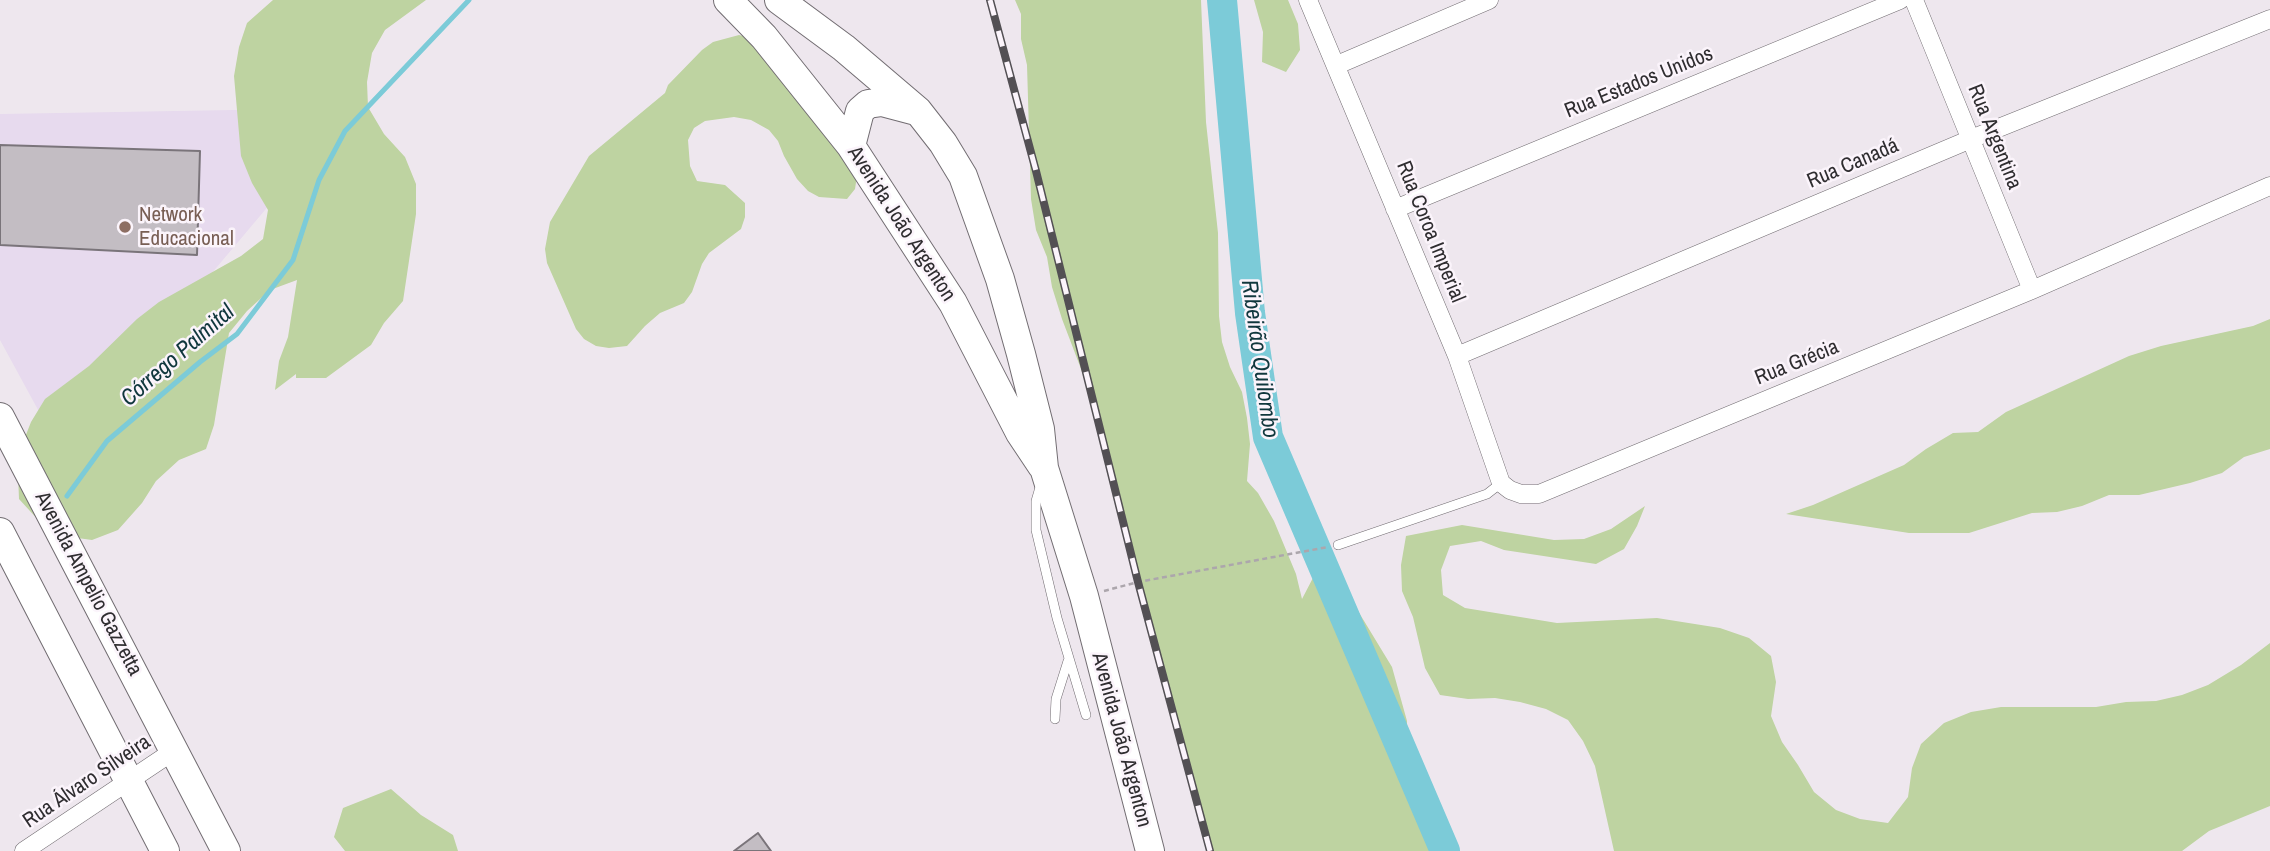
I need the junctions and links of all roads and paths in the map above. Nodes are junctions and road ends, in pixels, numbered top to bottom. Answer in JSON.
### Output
{"nodes":[{"id":1,"x":728,"y":0,"type":"edge"},
{"id":2,"x":779,"y":0,"type":"edge"},
{"id":3,"x":1308,"y":0,"type":"edge"},
{"id":4,"x":1489,"y":0,"type":"edge"},
{"id":5,"x":1900,"y":0,"type":"edge"},
{"id":6,"x":1914,"y":0,"type":"edge"},
{"id":7,"x":2270,"y":19,"type":"edge"},
{"id":8,"x":1337,"y":65,"type":"junction"},
{"id":9,"x":918,"y":111,"type":"junction"},
{"id":10,"x":1971,"y":139,"type":"junction"},
{"id":11,"x":851,"y":146,"type":"junction"},
{"id":12,"x":2270,"y":186,"type":"edge"},
{"id":13,"x":1395,"y":209,"type":"junction"},
{"id":14,"x":2032,"y":290,"type":"junction"},
{"id":15,"x":1457,"y":356,"type":"junction"},
{"id":16,"x":0,"y":417,"type":"edge"},
{"id":17,"x":1045,"y":470,"type":"junction"},
{"id":18,"x":1502,"y":483,"type":"junction"},
{"id":19,"x":0,"y":532,"type":"edge"},
{"id":20,"x":1338,"y":545,"type":"joint"},
{"id":21,"x":1084,"y":596,"type":"junction"},
{"id":22,"x":1068,"y":659,"type":"junction"},
{"id":23,"x":1086,"y":715,"type":"dead end"},
{"id":24,"x":1055,"y":719,"type":"dead end"},
{"id":25,"x":175,"y":750,"type":"junction"},
{"id":26,"x":129,"y":780,"type":"junction"},
{"id":27,"x":24,"y":851,"type":"edge"},
{"id":28,"x":165,"y":851,"type":"edge"},
{"id":29,"x":226,"y":851,"type":"edge"},
{"id":30,"x":1150,"y":851,"type":"edge"}],
"edges":[{"from":1,"to":11,"type":"main road","name":"Avenida João Argenton"},
{"from":2,"to":9,"type":"main road","name":"Avenida João Argenton"},
{"from":3,"to":8,"type":"street","name":"Rua Coroa Imperial"},
{"from":4,"to":8,"type":"street"},
{"from":5,"to":13,"type":"street","name":"Rua Estados Unidos"},
{"from":6,"to":10,"type":"street","name":"Rua Argentina"},
{"from":7,"to":10,"type":"street","name":"Rua Canadá"},
{"from":8,"to":13,"type":"street","name":"Rua Coroa Imperial"},
{"from":9,"to":11,"type":"main road"},
{"from":9,"to":17,"type":"main road","name":"Avenida João Argenton"},
{"from":10,"to":14,"type":"street","name":"Rua Argentina"},
{"from":10,"to":15,"type":"street","name":"Rua Canadá"},
{"from":11,"to":17,"type":"main road","name":"Avenida João Argenton"},
{"from":12,"to":14,"type":"street","name":"Rua Grécia"},
{"from":13,"to":15,"type":"street","name":"Rua Coroa Imperial"},
{"from":14,"to":18,"type":"street","name":"Rua Grécia"},
{"from":15,"to":18,"type":"street","name":"Rua Coroa Imperial"},
{"from":16,"to":25,"type":"main road","name":"Avenida Ampelio Gazzetta"},
{"from":17,"to":21,"type":"main road","name":"Avenida João Argenton"},
{"from":17,"to":22,"type":"lane"},
{"from":18,"to":20,"type":"lane"},
{"from":19,"to":26,"type":"main road"},
{"from":20,"to":21,"type":"path"},
{"from":21,"to":30,"type":"main road","name":"Avenida João Argenton"},
{"from":22,"to":23,"type":"lane"},
{"from":22,"to":24,"type":"lane"},
{"from":25,"to":26,"type":"street","name":"Rua Álvaro Silveira"},
{"from":25,"to":29,"type":"main road","name":"Avenida Ampelio Gazzetta"},
{"from":26,"to":27,"type":"street","name":"Rua Álvaro Silveira"},
{"from":26,"to":28,"type":"main road"}]}
